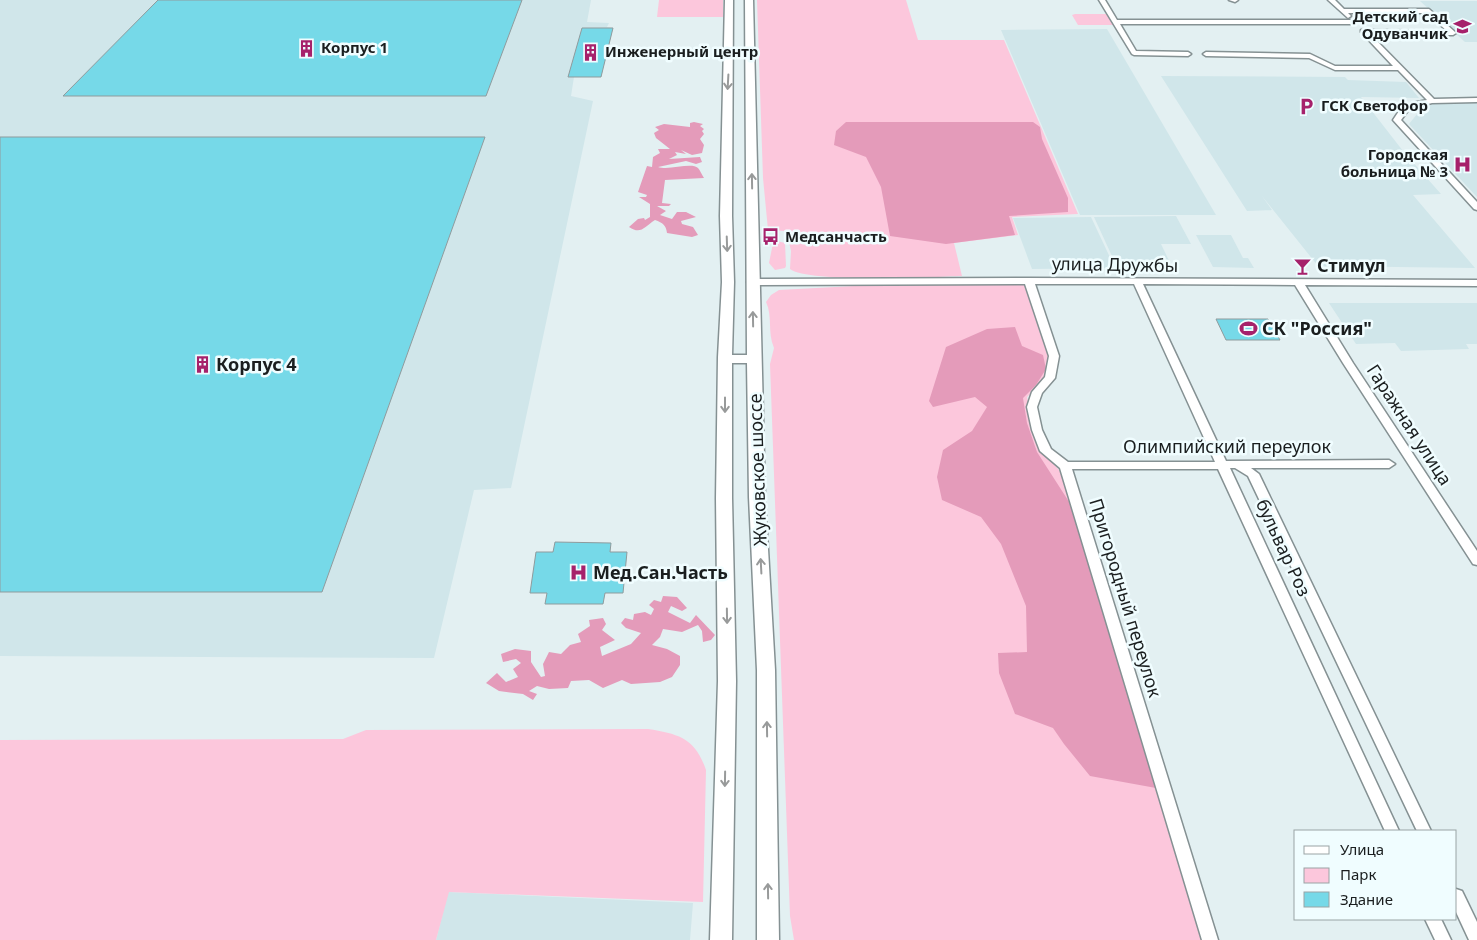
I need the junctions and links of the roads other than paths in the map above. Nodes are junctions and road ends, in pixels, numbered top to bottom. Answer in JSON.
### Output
{"nodes":[{"id":1,"x":729,"y":0,"type":"edge"},
{"id":2,"x":748,"y":0,"type":"edge"},
{"id":3,"x":1102,"y":0,"type":"edge"},
{"id":4,"x":1331,"y":0,"type":"edge"},
{"id":5,"x":1342,"y":11,"type":"junction"},
{"id":6,"x":739,"y":17,"type":"junction"},
{"id":7,"x":1114,"y":22,"type":"junction"},
{"id":8,"x":1354,"y":22,"type":"junction"},
{"id":9,"x":1365,"y":34,"type":"junction"},
{"id":10,"x":1188,"y":54,"type":"dead end"},
{"id":11,"x":1206,"y":54,"type":"dead end"},
{"id":12,"x":1400,"y":68,"type":"junction"},
{"id":13,"x":1432,"y":100,"type":"junction"},
{"id":14,"x":1477,"y":100,"type":"edge"},
{"id":15,"x":727,"y":115,"type":"junction"},
{"id":16,"x":751,"y":115,"type":"junction"},
{"id":17,"x":1477,"y":207,"type":"edge"},
{"id":18,"x":726,"y":216,"type":"junction"},
{"id":19,"x":753,"y":216,"type":"junction"},
{"id":20,"x":1029,"y":280,"type":"junction"},
{"id":21,"x":752,"y":282,"type":"junction"},
{"id":22,"x":1138,"y":282,"type":"junction"},
{"id":23,"x":1298,"y":282,"type":"junction"},
{"id":24,"x":1477,"y":283,"type":"edge"},
{"id":25,"x":725,"y":357,"type":"junction"},
{"id":26,"x":754,"y":357,"type":"junction"},
{"id":27,"x":1221,"y":464,"type":"junction"},
{"id":28,"x":1235,"y":464,"type":"junction"},
{"id":29,"x":1389,"y":464,"type":"dead end"},
{"id":30,"x":1065,"y":466,"type":"junction"},
{"id":31,"x":1477,"y":562,"type":"edge"},
{"id":32,"x":1392,"y":830,"type":"edge"},
{"id":33,"x":1424,"y":830,"type":"edge"},
{"id":34,"x":1457,"y":898,"type":"edge"},
{"id":35,"x":1432,"y":920,"type":"edge"},
{"id":36,"x":1477,"y":939,"type":"edge"},
{"id":37,"x":721,"y":940,"type":"edge"},
{"id":38,"x":768,"y":940,"type":"edge"},
{"id":39,"x":1210,"y":940,"type":"edge"},
{"id":40,"x":1442,"y":940,"type":"edge"}],
"edges":[{"from":1,"to":6,"type":"main road","name":"Жуковское шоссе"},
{"from":2,"to":6,"type":"main road","name":"Жуковское шоссе"},
{"from":3,"to":7,"type":"street"},
{"from":4,"to":5,"type":"street"},
{"from":5,"to":8,"type":"street"},
{"from":5,"to":9,"type":"street"},
{"from":6,"to":15,"type":"main road","name":"Жуковское шоссе","one_way":true},
{"from":6,"to":16,"type":"main road","name":"Жуковское шоссе"},
{"from":7,"to":8,"type":"street"},
{"from":7,"to":10,"type":"street"},
{"from":8,"to":9,"type":"street"},
{"from":9,"to":12,"type":"street"},
{"from":11,"to":12,"type":"street"},
{"from":12,"to":13,"type":"street"},
{"from":13,"to":14,"type":"street"},
{"from":13,"to":17,"type":"street"},
{"from":15,"to":16,"type":"main road"},
{"from":15,"to":18,"type":"main road","name":"Жуковское шоссе"},
{"from":19,"to":16,"type":"main road","name":"Жуковское шоссе","one_way":true},
{"from":18,"to":19,"type":"main road"},
{"from":18,"to":25,"type":"main road","name":"Жуковское шоссе","one_way":true},
{"from":19,"to":21,"type":"main road","name":"Жуковское шоссе"},
{"from":20,"to":21,"type":"street","name":"улица Дружбы"},
{"from":20,"to":22,"type":"street","name":"улица Дружбы"},
{"from":20,"to":30,"type":"street"},
{"from":26,"to":21,"type":"main road","name":"Жуковское шоссе","one_way":true},
{"from":22,"to":23,"type":"street","name":"улица Дружбы"},
{"from":22,"to":27,"type":"street","name":"бульвар Роз"},
{"from":23,"to":24,"type":"street","name":"улица Дружбы"},
{"from":23,"to":31,"type":"street","name":"Гаражная улица"},
{"from":25,"to":26,"type":"main road"},
{"from":25,"to":37,"type":"main road","name":"Жуковское шоссе","one_way":true},
{"from":38,"to":26,"type":"main road","name":"Жуковское шоссе","one_way":true},
{"from":27,"to":28,"type":"street","name":"Олимпийский переулок"},
{"from":27,"to":30,"type":"street","name":"Олимпийский переулок"},
{"from":27,"to":32,"type":"street","name":"бульвар Роз"},
{"from":28,"to":29,"type":"street","name":"Олимпийский переулок"},
{"from":28,"to":33,"type":"street"},
{"from":30,"to":39,"type":"street","name":"Пригородный переулок"},
{"from":34,"to":36,"type":"street"},
{"from":35,"to":40,"type":"street"}]}
